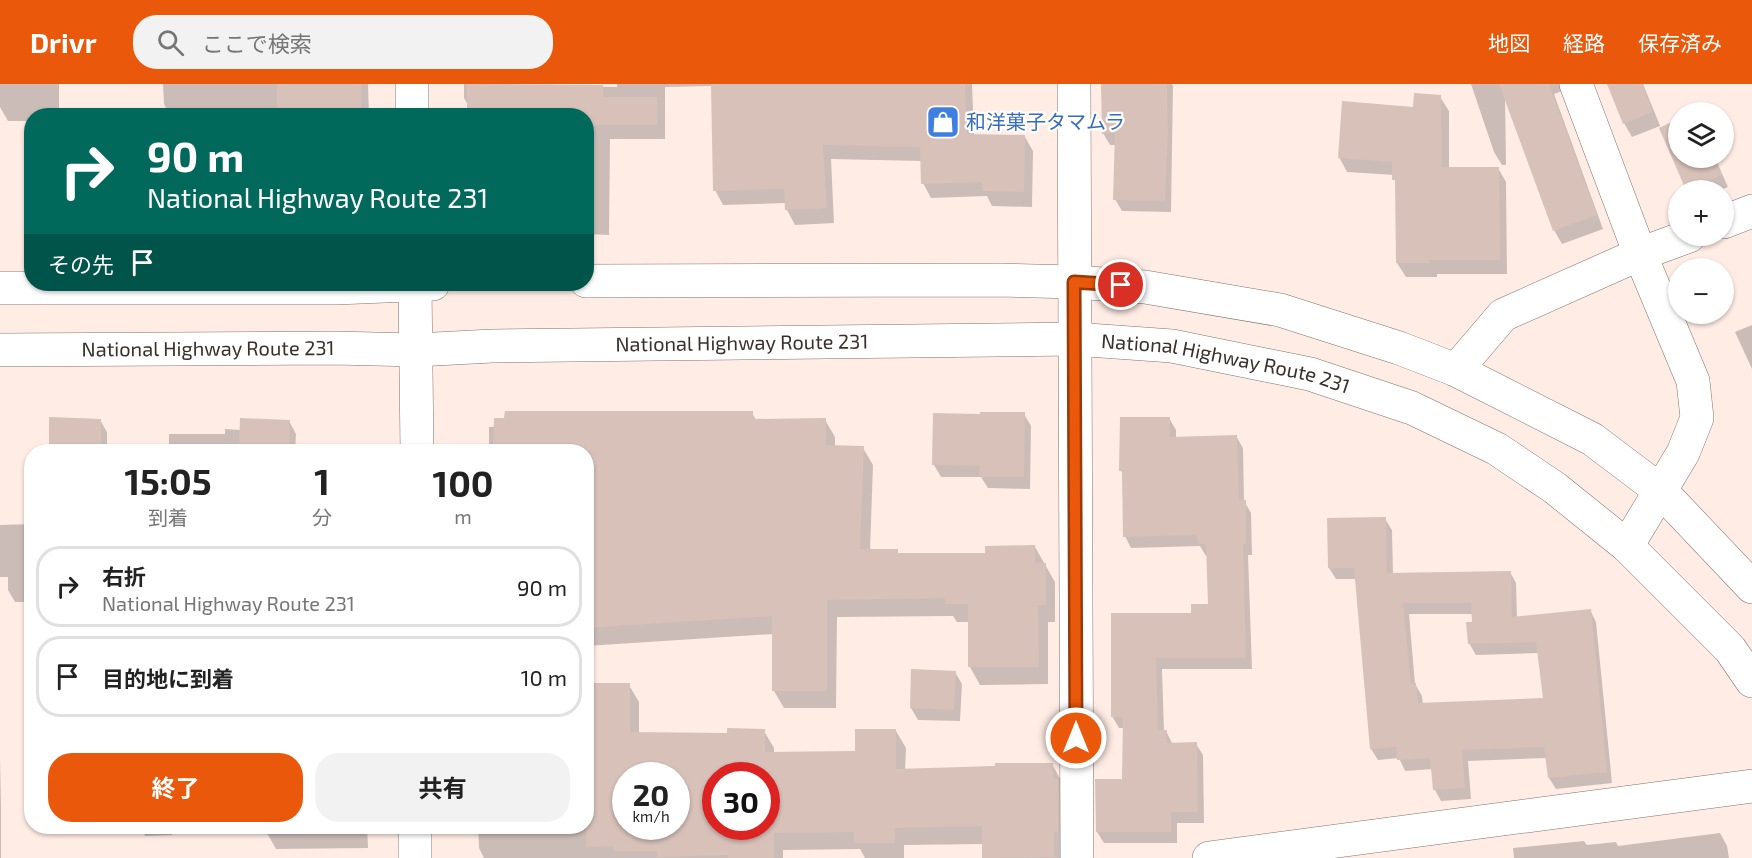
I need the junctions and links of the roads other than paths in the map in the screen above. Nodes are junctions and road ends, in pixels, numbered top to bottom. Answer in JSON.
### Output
{"nodes":[{"id":1,"x":412,"y":84,"type":"edge"},
{"id":2,"x":1074,"y":84,"type":"edge"},
{"id":3,"x":1576,"y":84,"type":"edge"},
{"id":4,"x":412,"y":108,"type":"edge"},
{"id":5,"x":1752,"y":211,"type":"edge"},
{"id":6,"x":1734,"y":218,"type":"edge"},
{"id":7,"x":1668,"y":244,"type":"edge"},
{"id":8,"x":1640,"y":254,"type":"junction"},
{"id":9,"x":594,"y":281,"type":"edge"},
{"id":10,"x":1074,"y":282,"type":"junction"},
{"id":11,"x":0,"y":288,"type":"edge"},
{"id":12,"x":24,"y":288,"type":"edge"},
{"id":13,"x":415,"y":291,"type":"edge"},
{"id":14,"x":1074,"y":339,"type":"junction"},
{"id":15,"x":0,"y":350,"type":"edge"},
{"id":16,"x":416,"y":350,"type":"junction"},
{"id":17,"x":1455,"y":370,"type":"junction"},
{"id":18,"x":417,"y":444,"type":"edge"},
{"id":19,"x":1661,"y":491,"type":"junction"},
{"id":20,"x":1627,"y":546,"type":"junction"},
{"id":21,"x":1752,"y":587,"type":"edge"},
{"id":22,"x":1752,"y":681,"type":"edge"},
{"id":23,"x":1752,"y":786,"type":"edge"},
{"id":24,"x":416,"y":834,"type":"edge"},
{"id":25,"x":415,"y":858,"type":"edge"},
{"id":26,"x":1077,"y":858,"type":"edge"},
{"id":27,"x":1209,"y":858,"type":"edge"}],
"edges":[{"from":1,"to":4,"type":"main road"},
{"from":2,"to":10,"type":"main road"},
{"from":3,"to":8,"type":"main road"},
{"from":5,"to":6,"type":"main road"},
{"from":7,"to":8,"type":"main road"},
{"from":8,"to":17,"type":"main road"},
{"from":8,"to":19,"type":"main road"},
{"from":9,"to":10,"type":"main road"},
{"from":10,"to":14,"type":"main road"},
{"from":10,"to":17,"type":"main road"},
{"from":11,"to":12,"type":"main road"},
{"from":13,"to":16,"type":"main road"},
{"from":14,"to":16,"type":"main road","name":"National Highway Route 231"},
{"from":14,"to":20,"type":"main road","name":"National Highway Route 231"},
{"from":14,"to":26,"type":"main road"},
{"from":15,"to":16,"type":"main road","name":"National Highway Route 231"},
{"from":16,"to":18,"type":"main road"},
{"from":17,"to":19,"type":"main road"},
{"from":19,"to":20,"type":"main road"},
{"from":19,"to":21,"type":"main road"},
{"from":20,"to":22,"type":"main road","name":"National Highway Route 231"},
{"from":23,"to":27,"type":"main road"},
{"from":24,"to":25,"type":"main road"}]}
